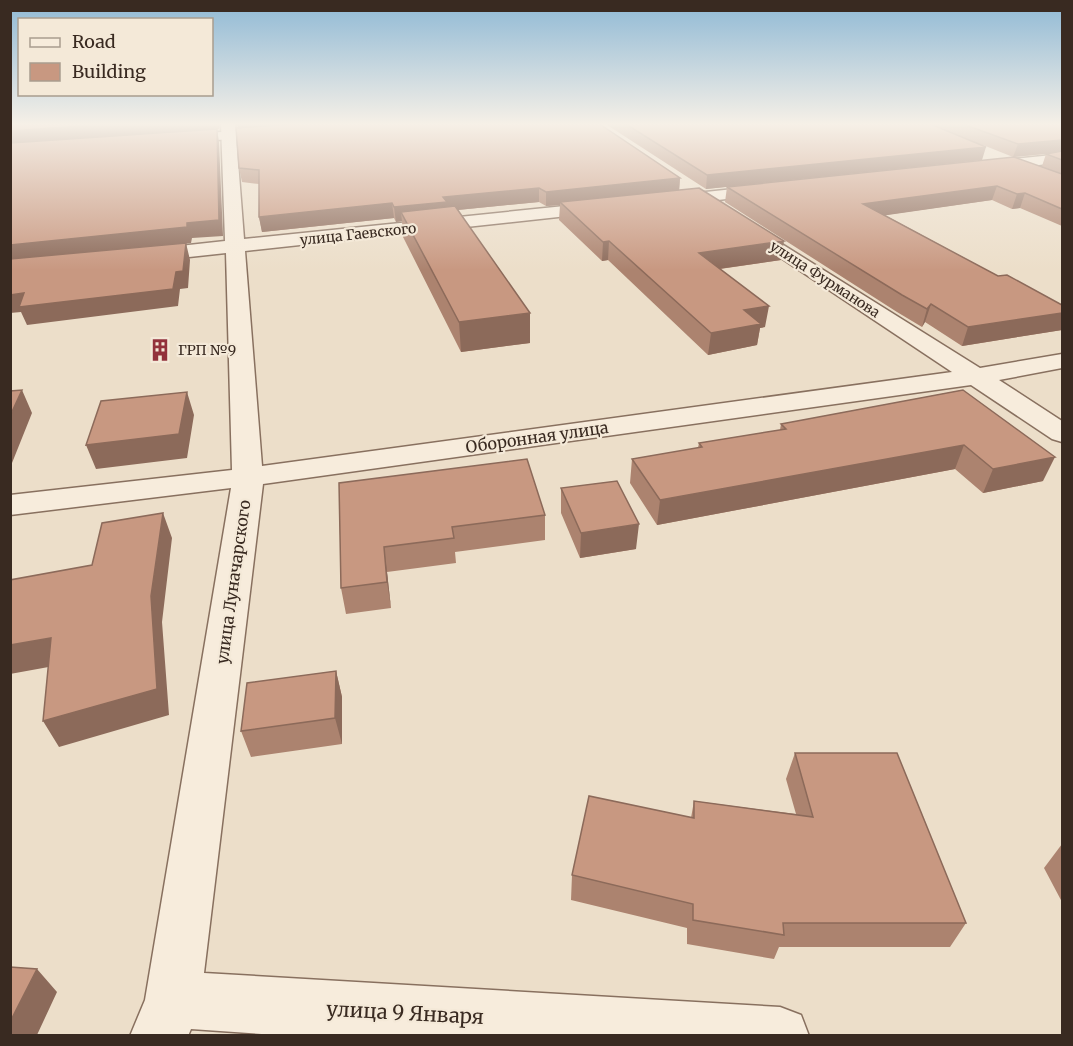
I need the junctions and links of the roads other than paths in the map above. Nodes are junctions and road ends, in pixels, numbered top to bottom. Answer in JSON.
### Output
{"nodes":[{"id":1,"x":232,"y":172,"type":"edge"},
{"id":2,"x":1033,"y":172,"type":"edge"},
{"id":3,"x":1042,"y":175,"type":"edge"},
{"id":4,"x":673,"y":179,"type":"edge"},
{"id":5,"x":793,"y":187,"type":"edge"},
{"id":6,"x":701,"y":197,"type":"junction"},
{"id":7,"x":654,"y":202,"type":"edge"},
{"id":8,"x":619,"y":206,"type":"edge"},
{"id":9,"x":237,"y":248,"type":"junction"},
{"id":10,"x":130,"y":257,"type":"edge"},
{"id":11,"x":1062,"y":360,"type":"edge"},
{"id":12,"x":973,"y":377,"type":"junction"},
{"id":13,"x":1062,"y":434,"type":"edge"},
{"id":14,"x":248,"y":477,"type":"junction"},
{"id":15,"x":10,"y":505,"type":"edge"},
{"id":16,"x":166,"y":1018,"type":"edge"},
{"id":17,"x":780,"y":1035,"type":"edge"}],
"edges":[{"from":1,"to":9,"type":"street","name":"улица Луначарского"},
{"from":2,"to":3,"type":"street"},
{"from":4,"to":6,"type":"street","name":"улица Фурманова"},
{"from":5,"to":6,"type":"street"},
{"from":6,"to":7,"type":"street"},
{"from":6,"to":12,"type":"street","name":"улица Фурманова"},
{"from":8,"to":9,"type":"street","name":"улица Гаевского"},
{"from":9,"to":10,"type":"street","name":"улица Гаевского"},
{"from":9,"to":14,"type":"street","name":"улица Луначарского"},
{"from":11,"to":12,"type":"street","name":"Оборонная улица"},
{"from":12,"to":13,"type":"street","name":"улица Фурманова"},
{"from":12,"to":14,"type":"street","name":"Оборонная улица"},
{"from":14,"to":15,"type":"street","name":"Оборонная улица"},
{"from":14,"to":16,"type":"street","name":"улица Луначарского"},
{"from":16,"to":17,"type":"street","name":"улица 9 Января"}]}
